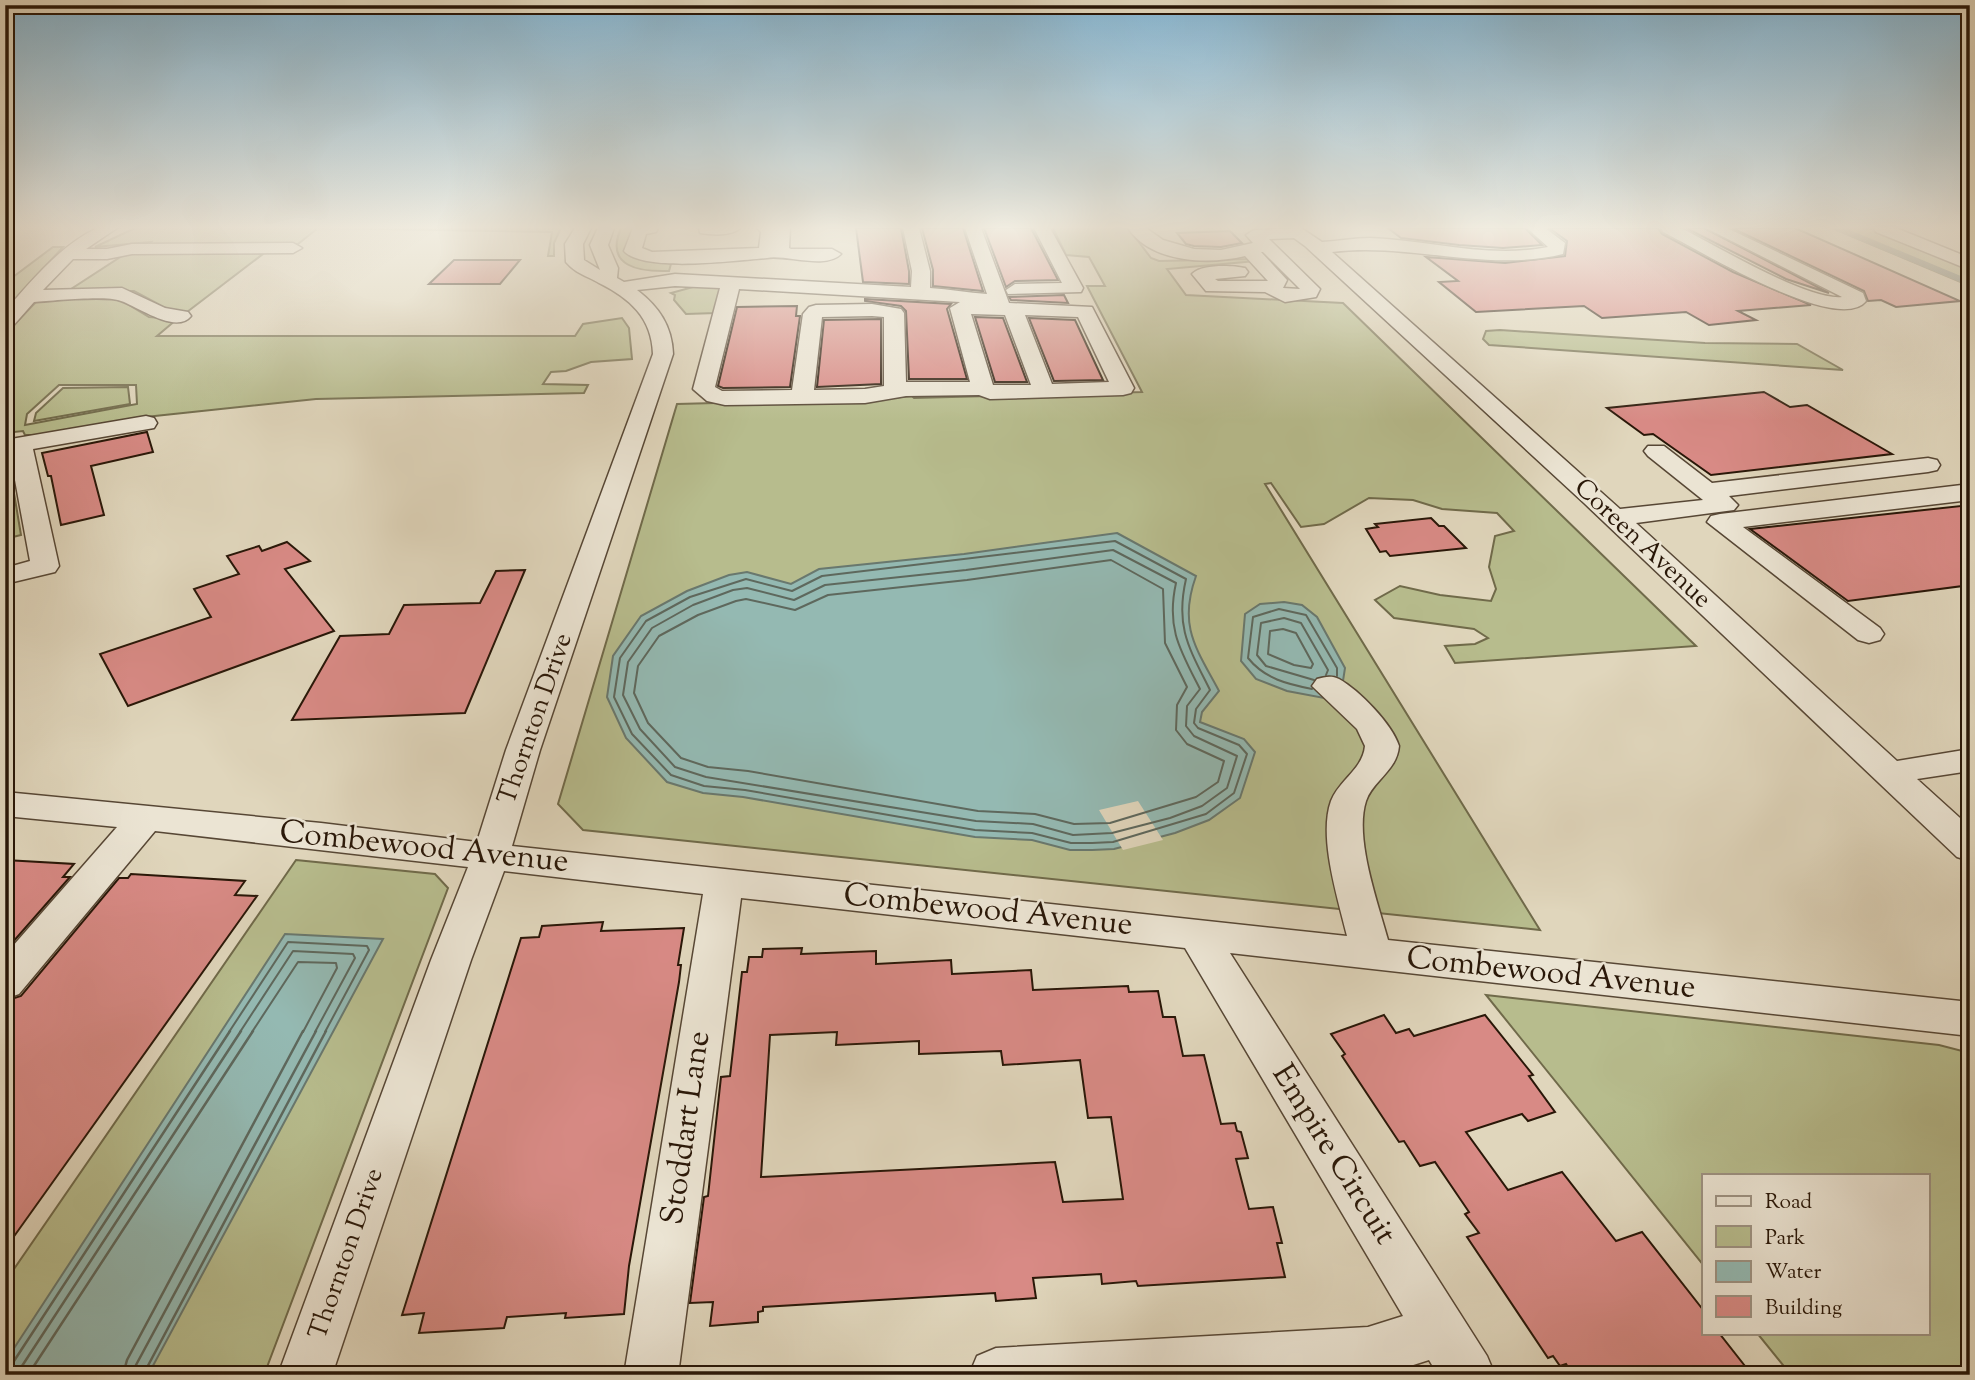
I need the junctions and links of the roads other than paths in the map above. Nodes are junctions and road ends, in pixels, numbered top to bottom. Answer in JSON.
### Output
{"nodes":[{"id":1,"x":32,"y":292,"type":"edge"},
{"id":2,"x":623,"y":292,"type":"edge"},
{"id":3,"x":729,"y":292,"type":"edge"},
{"id":4,"x":819,"y":292,"type":"edge"},
{"id":5,"x":900,"y":292,"type":"edge"},
{"id":6,"x":998,"y":292,"type":"edge"},
{"id":7,"x":1051,"y":292,"type":"edge"},
{"id":8,"x":1277,"y":292,"type":"edge"},
{"id":9,"x":1309,"y":292,"type":"edge"},
{"id":10,"x":1373,"y":292,"type":"edge"},
{"id":11,"x":1795,"y":292,"type":"edge"},
{"id":12,"x":1847,"y":292,"type":"edge"},
{"id":13,"x":920,"y":293,"type":"joint"},
{"id":14,"x":29,"y":296,"type":"junction"},
{"id":15,"x":1002,"y":302,"type":"junction"},
{"id":16,"x":816,"y":311,"type":"junction"},
{"id":17,"x":181,"y":316,"type":"dead end"},
{"id":18,"x":5,"y":323,"type":"edge"},
{"id":19,"x":983,"y":388,"type":"junction"},
{"id":20,"x":895,"y":391,"type":"junction"},
{"id":21,"x":1044,"y":391,"type":"junction"},
{"id":22,"x":802,"y":397,"type":"junction"},
{"id":23,"x":146,"y":423,"type":"dead end"},
{"id":24,"x":13,"y":446,"type":"edge"},
{"id":25,"x":1656,"y":452,"type":"dead end"},
{"id":26,"x":1928,"y":465,"type":"dead end"},
{"id":27,"x":1707,"y":491,"type":"junction"},
{"id":28,"x":1970,"y":492,"type":"edge"},
{"id":29,"x":1720,"y":522,"type":"junction"},
{"id":30,"x":1623,"y":526,"type":"junction"},
{"id":31,"x":5,"y":576,"type":"edge"},
{"id":32,"x":1869,"y":634,"type":"dead end"},
{"id":33,"x":1328,"y":686,"type":"dead end"},
{"id":34,"x":1970,"y":760,"type":"edge"},
{"id":35,"x":1889,"y":773,"type":"junction"},
{"id":36,"x":5,"y":804,"type":"edge"},
{"id":37,"x":145,"y":819,"type":"junction"},
{"id":38,"x":1970,"y":848,"type":"edge"},
{"id":39,"x":491,"y":857,"type":"junction"},
{"id":40,"x":724,"y":881,"type":"junction"},
{"id":41,"x":1197,"y":934,"type":"junction"},
{"id":42,"x":1372,"y":954,"type":"junction"},
{"id":43,"x":5,"y":983,"type":"edge"},
{"id":44,"x":1970,"y":1020,"type":"edge"},
{"id":45,"x":1441,"y":1330,"type":"junction"},
{"id":46,"x":305,"y":1375,"type":"edge"},
{"id":47,"x":651,"y":1375,"type":"edge"},
{"id":48,"x":996,"y":1375,"type":"edge"},
{"id":49,"x":1468,"y":1375,"type":"edge"}],
"edges":[{"from":1,"to":14,"type":"street"},
{"from":2,"to":39,"type":"street","name":"Thornton Drive"},
{"from":3,"to":22,"type":"street"},
{"from":4,"to":16,"type":"street"},
{"from":5,"to":13,"type":"street"},
{"from":6,"to":15,"type":"street"},
{"from":7,"to":15,"type":"street"},
{"from":8,"to":9,"type":"street"},
{"from":10,"to":30,"type":"street","name":"Coreen Avenue"},
{"from":11,"to":12,"type":"street"},
{"from":13,"to":15,"type":"street"},
{"from":14,"to":17,"type":"street"},
{"from":14,"to":18,"type":"street"},
{"from":15,"to":19,"type":"street"},
{"from":15,"to":21,"type":"street"},
{"from":15,"to":21,"type":"street"},
{"from":16,"to":20,"type":"street"},
{"from":16,"to":22,"type":"street"},
{"from":19,"to":20,"type":"street"},
{"from":19,"to":21,"type":"street"},
{"from":20,"to":22,"type":"street"},
{"from":23,"to":24,"type":"street"},
{"from":24,"to":31,"type":"street"},
{"from":25,"to":27,"type":"street"},
{"from":26,"to":27,"type":"street"},
{"from":27,"to":30,"type":"street"},
{"from":28,"to":29,"type":"street"},
{"from":29,"to":30,"type":"street"},
{"from":29,"to":32,"type":"street"},
{"from":30,"to":35,"type":"street","name":"Coreen Avenue"},
{"from":33,"to":42,"type":"street"},
{"from":34,"to":35,"type":"street"},
{"from":35,"to":38,"type":"street","name":"Coreen Avenue"},
{"from":36,"to":37,"type":"street","name":"Combewood Avenue"},
{"from":37,"to":39,"type":"street","name":"Combewood Avenue"},
{"from":37,"to":43,"type":"street"},
{"from":39,"to":40,"type":"street","name":"Combewood Avenue"},
{"from":39,"to":46,"type":"street","name":"Thornton Drive"},
{"from":40,"to":41,"type":"street","name":"Combewood Avenue"},
{"from":40,"to":47,"type":"street","name":"Stoddart Lane"},
{"from":41,"to":42,"type":"street","name":"Combewood Avenue"},
{"from":41,"to":45,"type":"street","name":"Empire Circuit"},
{"from":42,"to":44,"type":"street","name":"Combewood Avenue"},
{"from":45,"to":48,"type":"street"},
{"from":45,"to":49,"type":"street","name":"Empire Circuit"}]}
